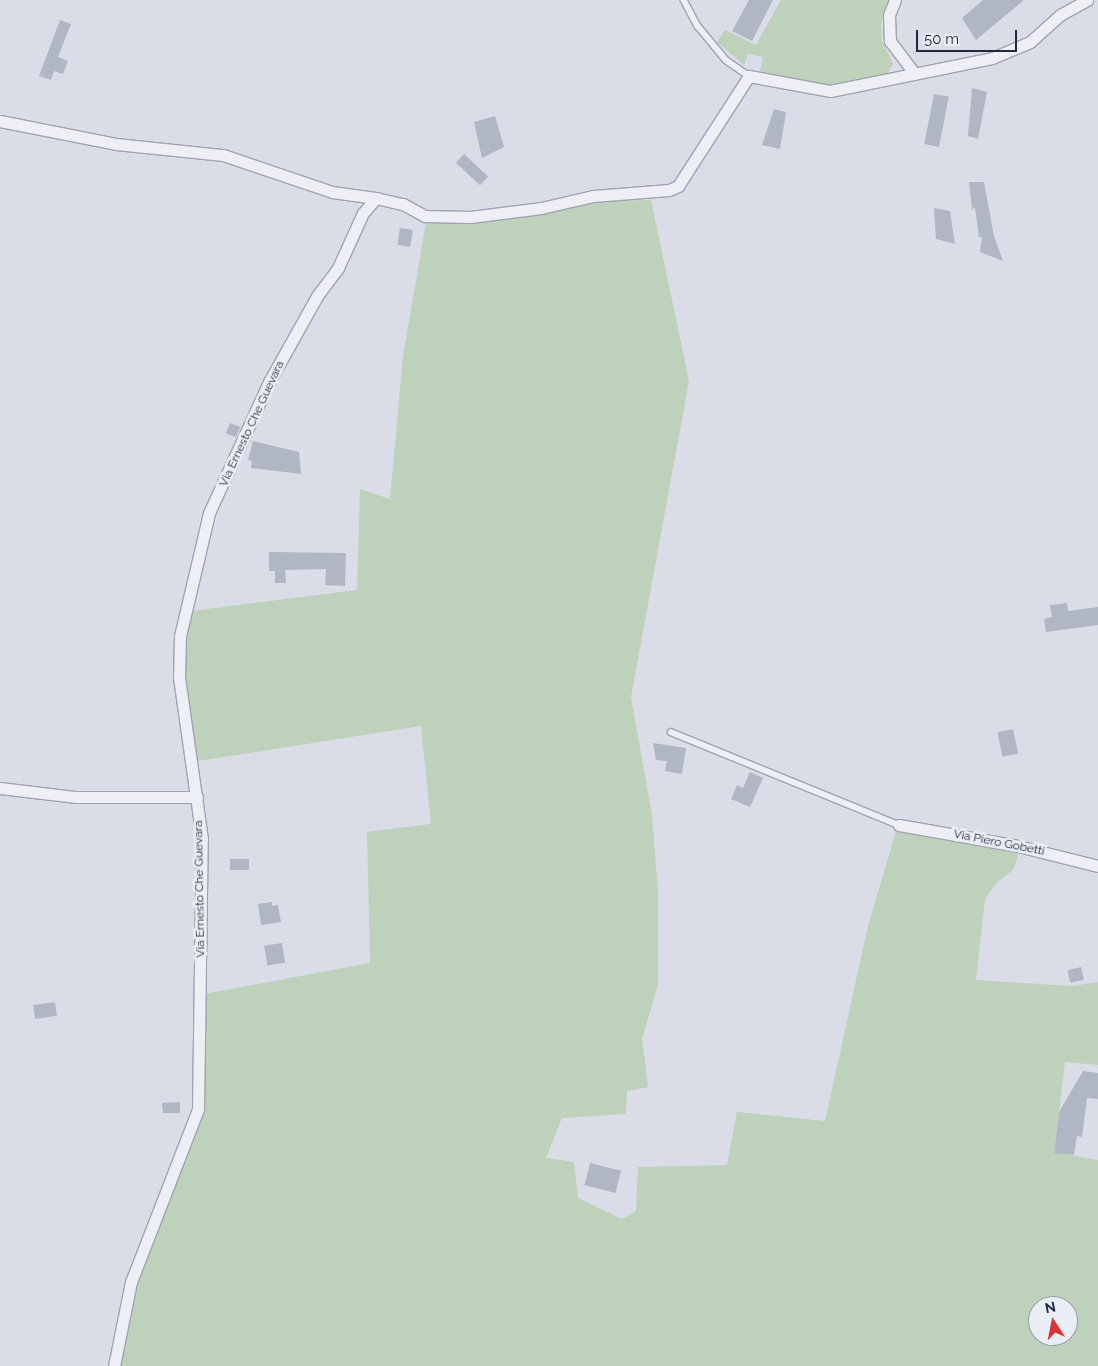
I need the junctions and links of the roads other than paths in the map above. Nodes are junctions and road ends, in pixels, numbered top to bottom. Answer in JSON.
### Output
{"nodes":[{"id":1,"x":684,"y":0,"type":"edge"},
{"id":2,"x":895,"y":0,"type":"edge"},
{"id":3,"x":1087,"y":0,"type":"edge"},
{"id":4,"x":914,"y":74,"type":"junction"},
{"id":5,"x":749,"y":76,"type":"junction"},
{"id":6,"x":0,"y":120,"type":"edge"},
{"id":7,"x":376,"y":198,"type":"junction"},
{"id":8,"x":671,"y":732,"type":"dead end"},
{"id":9,"x":0,"y":788,"type":"edge"},
{"id":10,"x":197,"y":797,"type":"junction"},
{"id":11,"x":899,"y":825,"type":"joint"},
{"id":12,"x":1098,"y":866,"type":"edge"},
{"id":13,"x":114,"y":1366,"type":"edge"}],
"edges":[{"from":1,"to":5,"type":"lane"},
{"from":2,"to":4,"type":"street"},
{"from":3,"to":4,"type":"street"},
{"from":4,"to":5,"type":"street"},
{"from":5,"to":7,"type":"street"},
{"from":6,"to":7,"type":"street"},
{"from":7,"to":10,"type":"street","name":"Via Ernesto Che Guevara"},
{"from":8,"to":11,"type":"lane"},
{"from":9,"to":10,"type":"street"},
{"from":10,"to":13,"type":"street","name":"Via Ernesto Che Guevara"},
{"from":11,"to":12,"type":"street","name":"Via Piero Gobetti"}]}
